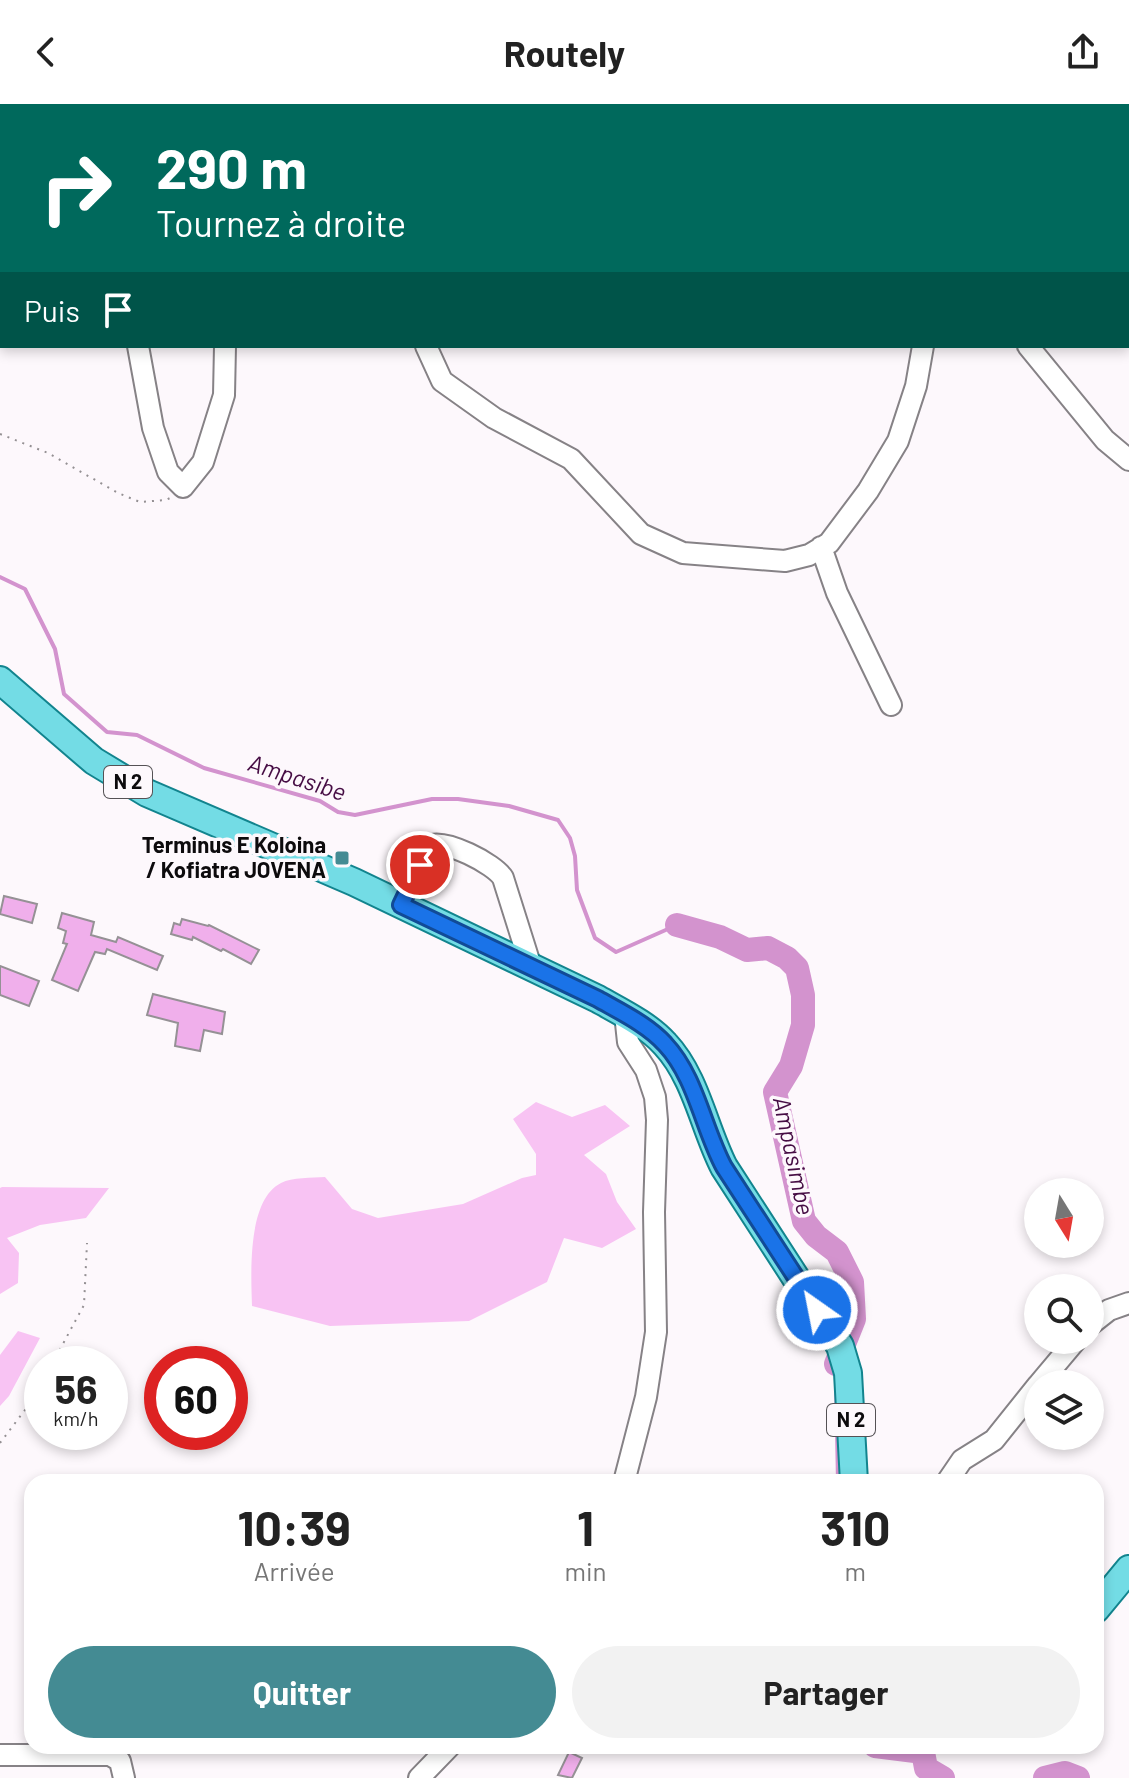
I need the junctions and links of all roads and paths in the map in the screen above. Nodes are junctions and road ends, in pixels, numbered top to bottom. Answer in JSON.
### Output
{"nodes":[{"id":1,"x":138,"y":348,"type":"edge"},
{"id":2,"x":225,"y":348,"type":"edge"},
{"id":3,"x":427,"y":348,"type":"edge"},
{"id":4,"x":923,"y":348,"type":"edge"},
{"id":5,"x":1030,"y":348,"type":"edge"},
{"id":6,"x":0,"y":434,"type":"edge"},
{"id":7,"x":1129,"y":460,"type":"edge"},
{"id":8,"x":183,"y":487,"type":"junction"},
{"id":9,"x":821,"y":547,"type":"junction"},
{"id":10,"x":0,"y":680,"type":"edge"},
{"id":11,"x":891,"y":705,"type":"dead end"},
{"id":12,"x":401,"y":905,"type":"junction"},
{"id":13,"x":532,"y":970,"type":"junction"},
{"id":14,"x":625,"y":1014,"type":"junction"},
{"id":15,"x":87,"y":1243,"type":"dead end"},
{"id":16,"x":1129,"y":1303,"type":"edge"},
{"id":17,"x":1104,"y":1314,"type":"edge"},
{"id":18,"x":62,"y":1346,"type":"edge"},
{"id":19,"x":1064,"y":1354,"type":"edge"},
{"id":20,"x":1050,"y":1370,"type":"edge"},
{"id":21,"x":1024,"y":1402,"type":"edge"},
{"id":22,"x":24,"y":1411,"type":"edge"},
{"id":23,"x":0,"y":1443,"type":"edge"},
{"id":24,"x":626,"y":1474,"type":"edge"},
{"id":25,"x":854,"y":1474,"type":"edge"},
{"id":26,"x":952,"y":1474,"type":"edge"},
{"id":27,"x":1129,"y":1569,"type":"edge"},
{"id":28,"x":1104,"y":1599,"type":"edge"},
{"id":29,"x":442,"y":1754,"type":"edge"},
{"id":30,"x":0,"y":1755,"type":"edge"},
{"id":31,"x":124,"y":1778,"type":"edge"},
{"id":32,"x":419,"y":1778,"type":"edge"}],
"edges":[{"from":1,"to":8,"type":"street"},
{"from":2,"to":8,"type":"street"},
{"from":3,"to":9,"type":"street"},
{"from":4,"to":9,"type":"street"},
{"from":5,"to":7,"type":"street"},
{"from":6,"to":8,"type":"path"},
{"from":9,"to":11,"type":"street"},
{"from":10,"to":12,"type":"main road","number":"N 2"},
{"from":12,"to":13,"type":"main road","number":"N 2"},
{"from":12,"to":13,"type":"street"},
{"from":13,"to":14,"type":"main road","number":"N 2"},
{"from":14,"to":24,"type":"street"},
{"from":14,"to":25,"type":"main road","number":"N 2"},
{"from":15,"to":18,"type":"path"},
{"from":16,"to":17,"type":"street"},
{"from":19,"to":20,"type":"street"},
{"from":21,"to":26,"type":"street"},
{"from":22,"to":23,"type":"path"},
{"from":27,"to":28,"type":"main road"},
{"from":29,"to":32,"type":"street"},
{"from":30,"to":31,"type":"street"}]}
